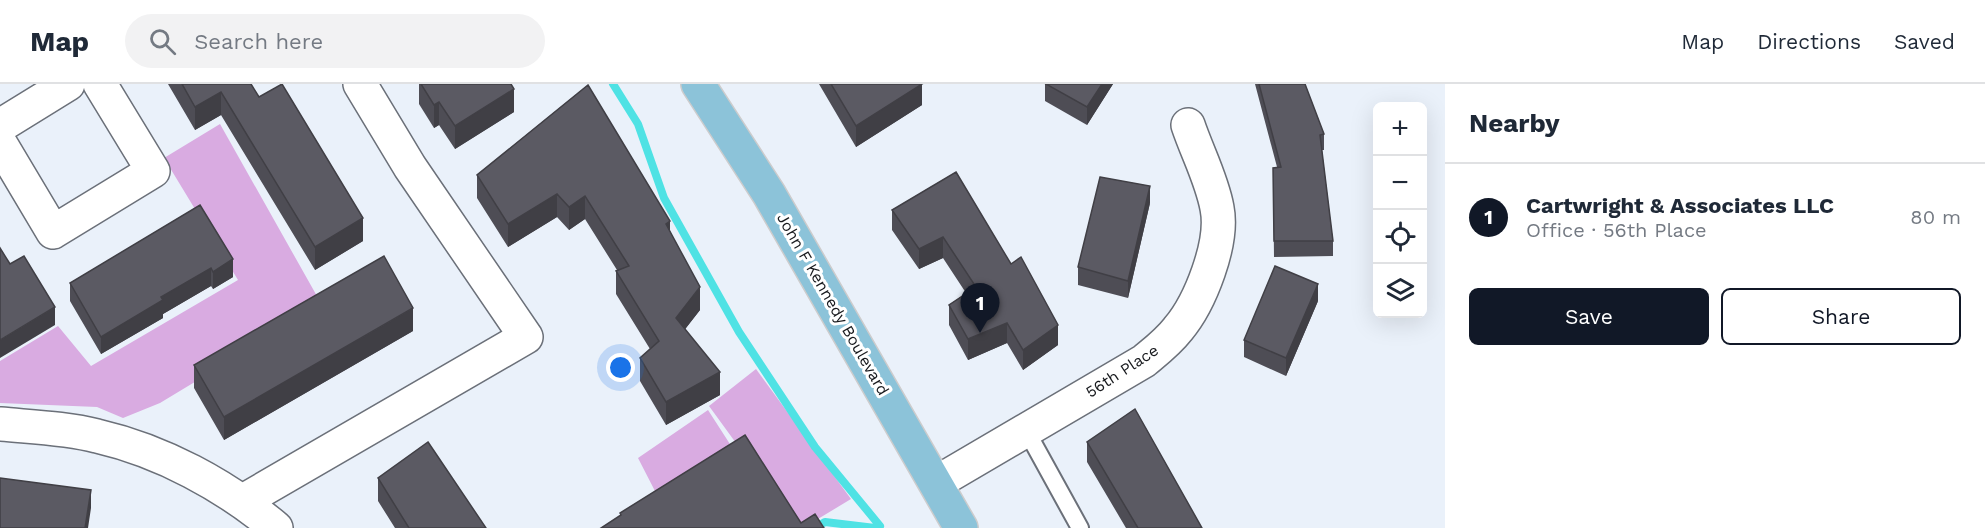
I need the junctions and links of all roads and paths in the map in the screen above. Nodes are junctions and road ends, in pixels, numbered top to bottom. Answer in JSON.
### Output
{"nodes":[{"id":1,"x":68,"y":84,"type":"edge"},
{"id":2,"x":100,"y":84,"type":"edge"},
{"id":3,"x":360,"y":84,"type":"edge"},
{"id":4,"x":699,"y":84,"type":"edge"},
{"id":5,"x":1188,"y":125,"type":"dead end"},
{"id":6,"x":0,"y":126,"type":"edge"},
{"id":7,"x":0,"y":143,"type":"edge"},
{"id":8,"x":0,"y":424,"type":"edge"},
{"id":9,"x":1026,"y":430,"type":"junction"},
{"id":10,"x":936,"y":483,"type":"junction"},
{"id":11,"x":243,"y":501,"type":"junction"},
{"id":12,"x":276,"y":528,"type":"edge"},
{"id":13,"x":961,"y":528,"type":"edge"},
{"id":14,"x":1080,"y":528,"type":"edge"}],
"edges":[{"from":1,"to":6,"type":"street"},
{"from":2,"to":7,"type":"street"},
{"from":3,"to":11,"type":"street"},
{"from":4,"to":10,"type":"main road","name":"John F Kennedy Boulevard"},
{"from":5,"to":9,"type":"street","name":"56th Place"},
{"from":8,"to":11,"type":"street"},
{"from":9,"to":10,"type":"street","name":"56th Place"},
{"from":9,"to":14,"type":"lane"},
{"from":10,"to":13,"type":"main road","name":"John F Kennedy Boulevard"},
{"from":11,"to":12,"type":"street"}]}
